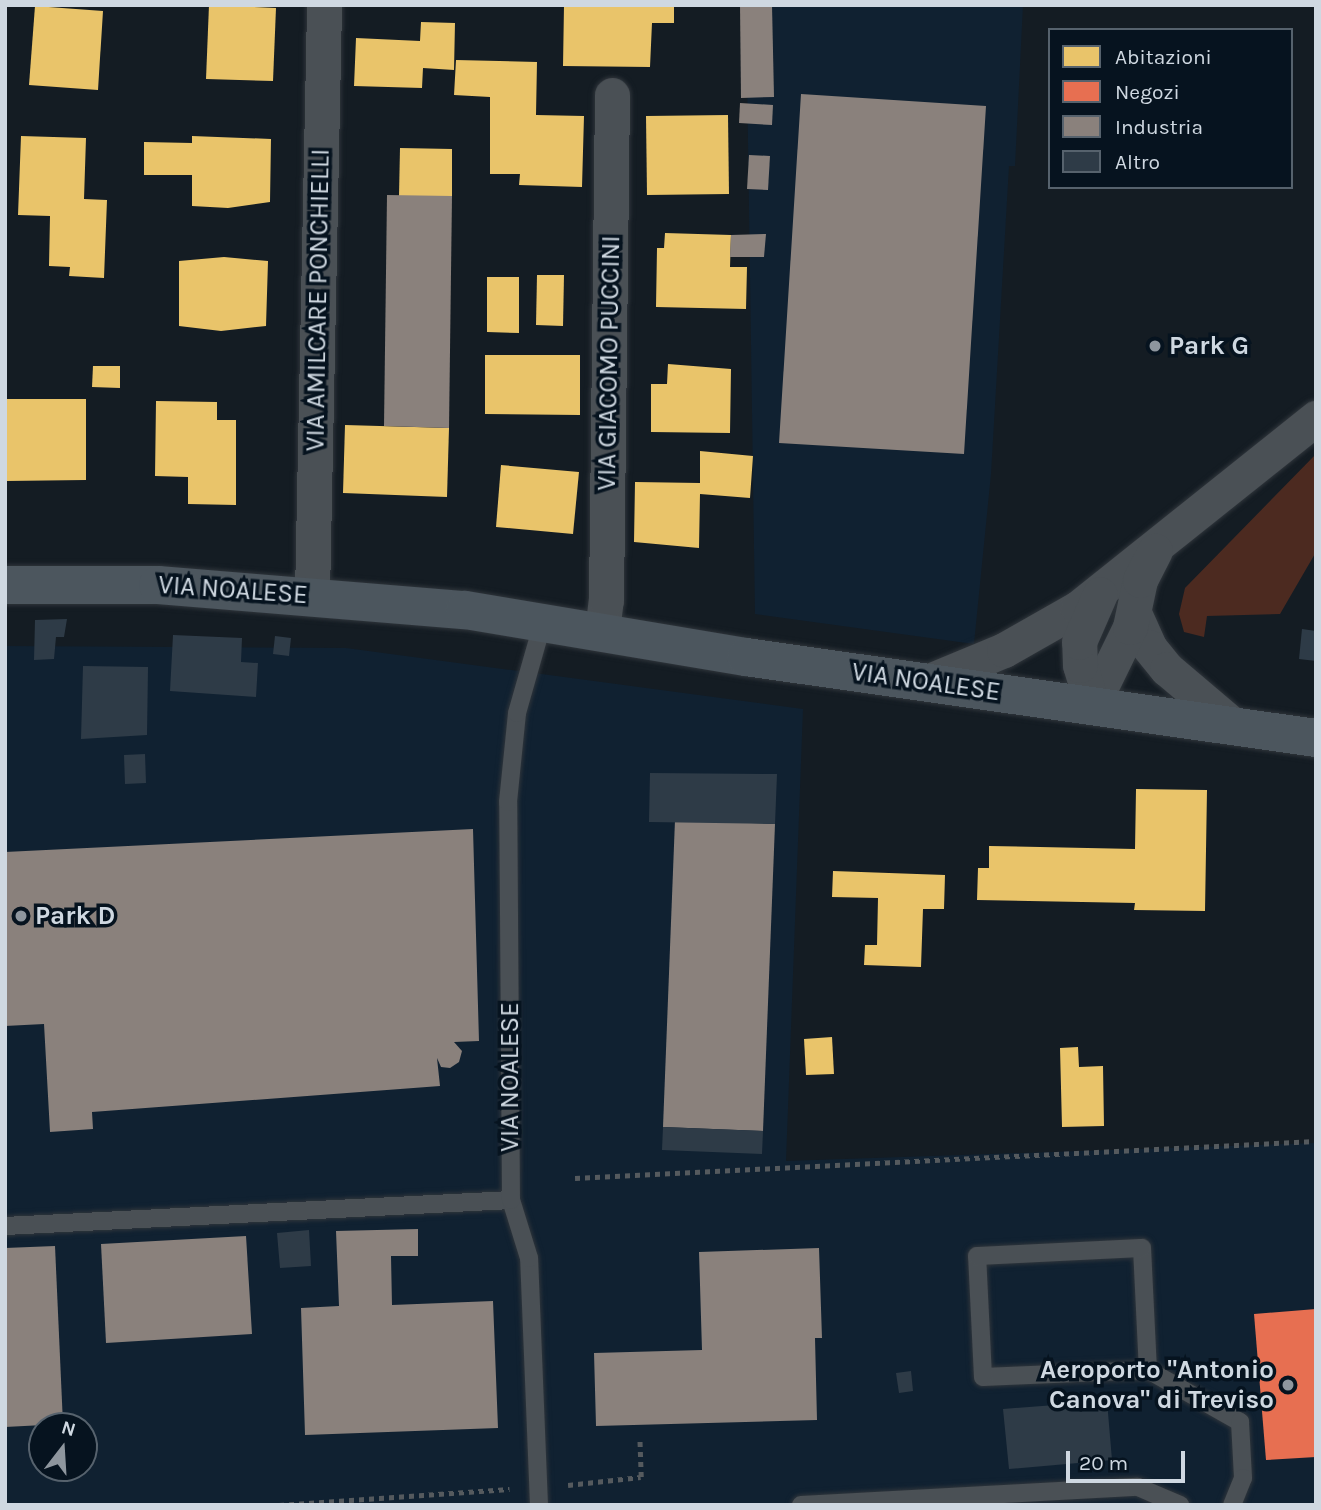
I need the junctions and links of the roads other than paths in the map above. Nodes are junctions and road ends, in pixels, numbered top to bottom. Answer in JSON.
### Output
{"nodes":[{"id":1,"x":324,"y":5,"type":"edge"},
{"id":2,"x":612,"y":94,"type":"dead end"},
{"id":3,"x":1316,"y":418,"type":"edge"},
{"id":4,"x":1157,"y":548,"type":"junction"},
{"id":5,"x":5,"y":585,"type":"edge"},
{"id":6,"x":1104,"y":589,"type":"junction"},
{"id":7,"x":313,"y":595,"type":"junction"},
{"id":8,"x":1135,"y":615,"type":"junction"},
{"id":9,"x":543,"y":622,"type":"junction"},
{"id":10,"x":602,"y":631,"type":"junction"},
{"id":11,"x":927,"y":682,"type":"junction"},
{"id":12,"x":1093,"y":705,"type":"junction"},
{"id":13,"x":1233,"y":725,"type":"junction"},
{"id":14,"x":1314,"y":737,"type":"edge"},
{"id":15,"x":511,"y":1200,"type":"junction"},
{"id":16,"x":5,"y":1226,"type":"edge"},
{"id":17,"x":1148,"y":1370,"type":"junction"},
{"id":18,"x":539,"y":1505,"type":"edge"},
{"id":19,"x":801,"y":1505,"type":"edge"},
{"id":20,"x":1180,"y":1505,"type":"edge"},
{"id":21,"x":1232,"y":1505,"type":"edge"}],
"edges":[{"from":1,"to":7,"type":"street","name":"VIA AMILCARE PONCHIELLI"},
{"from":2,"to":10,"type":"street","name":"VIA GIACOMO PUCCINI"},
{"from":3,"to":4,"type":"street"},
{"from":4,"to":6,"type":"street"},
{"from":4,"to":8,"type":"street"},
{"from":5,"to":7,"type":"main road","name":"VIA NOALESE"},
{"from":6,"to":11,"type":"street"},
{"from":6,"to":12,"type":"street"},
{"from":7,"to":9,"type":"main road","name":"VIA NOALESE"},
{"from":8,"to":12,"type":"street"},
{"from":8,"to":13,"type":"street"},
{"from":9,"to":10,"type":"main road","name":"VIA NOALESE"},
{"from":9,"to":15,"type":"lane","name":"VIA NOALESE"},
{"from":10,"to":11,"type":"main road","name":"VIA NOALESE"},
{"from":11,"to":12,"type":"main road","name":"VIA NOALESE"},
{"from":12,"to":13,"type":"main road","name":"VIA NOALESE"},
{"from":13,"to":14,"type":"main road","name":"VIA NOALESE"},
{"from":15,"to":16,"type":"lane"},
{"from":15,"to":18,"type":"lane","name":"VIA NOALESE"},
{"from":17,"to":17,"type":"lane"},
{"from":17,"to":21,"type":"lane"},
{"from":19,"to":20,"type":"lane"}]}
